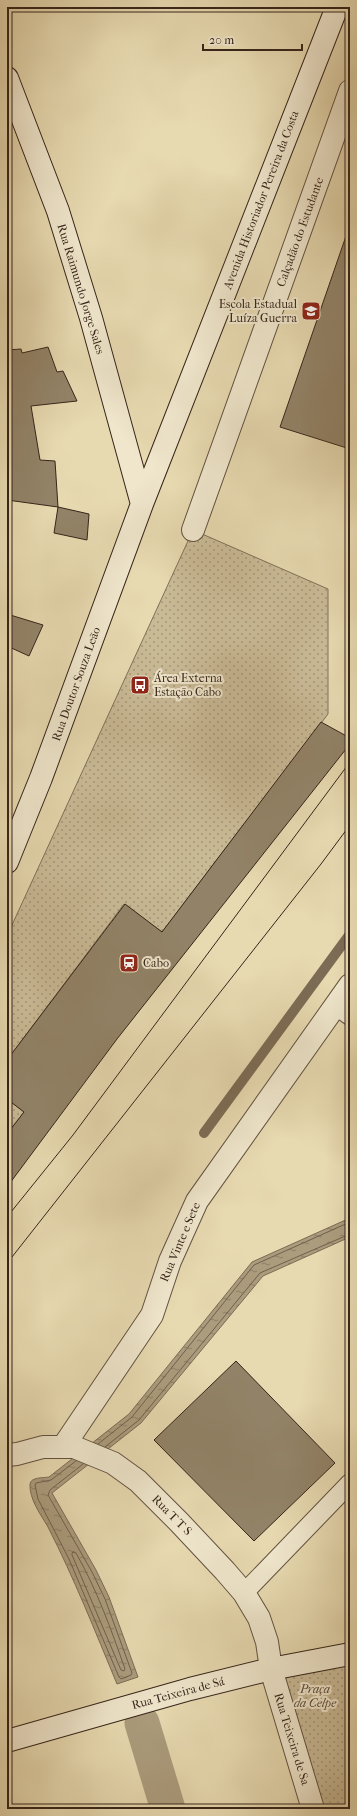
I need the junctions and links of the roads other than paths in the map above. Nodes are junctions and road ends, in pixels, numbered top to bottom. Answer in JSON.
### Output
{"nodes":[{"id":1,"x":337,"y":7,"type":"edge"},
{"id":2,"x":7,"y":78,"type":"edge"},
{"id":3,"x":350,"y":91,"type":"edge"},
{"id":4,"x":142,"y":504,"type":"junction"},
{"id":5,"x":192,"y":530,"type":"dead end"},
{"id":6,"x":7,"y":862,"type":"edge"},
{"id":7,"x":350,"y":985,"type":"edge"},
{"id":8,"x":343,"y":1011,"type":"edge"},
{"id":9,"x":7,"y":1439,"type":"edge"},
{"id":10,"x":53,"y":1447,"type":"junction"},
{"id":11,"x":7,"y":1455,"type":"edge"},
{"id":12,"x":350,"y":1483,"type":"edge"},
{"id":13,"x":244,"y":1594,"type":"junction"},
{"id":14,"x":350,"y":1654,"type":"edge"},
{"id":15,"x":270,"y":1669,"type":"junction"},
{"id":16,"x":7,"y":1740,"type":"edge"},
{"id":17,"x":313,"y":1809,"type":"edge"}],
"edges":[{"from":1,"to":4,"type":"street","name":"Avenida Historiador Pereira da Costa"},
{"from":2,"to":4,"type":"street","name":"Rua Raimundo Jorge Sales"},
{"from":3,"to":5,"type":"street","name":"Calçadão do Estudante"},
{"from":4,"to":6,"type":"street","name":"Rua Doutor Souza Leão"},
{"from":7,"to":8,"type":"street","name":"Rua Vinte e Sete"},
{"from":8,"to":10,"type":"street","name":"Rua Vinte e Sete"},
{"from":9,"to":10,"type":"street"},
{"from":10,"to":11,"type":"street","name":"Rua T T S"},
{"from":10,"to":13,"type":"street","name":"Rua T T S"},
{"from":12,"to":13,"type":"lane"},
{"from":13,"to":15,"type":"street","name":"Rua T T S"},
{"from":14,"to":15,"type":"street","name":"Rua Teixeira de Sá"},
{"from":15,"to":16,"type":"street","name":"Rua Teixeira de Sá"},
{"from":15,"to":17,"type":"street","name":"Rua Teixeira de Sa"}]}
